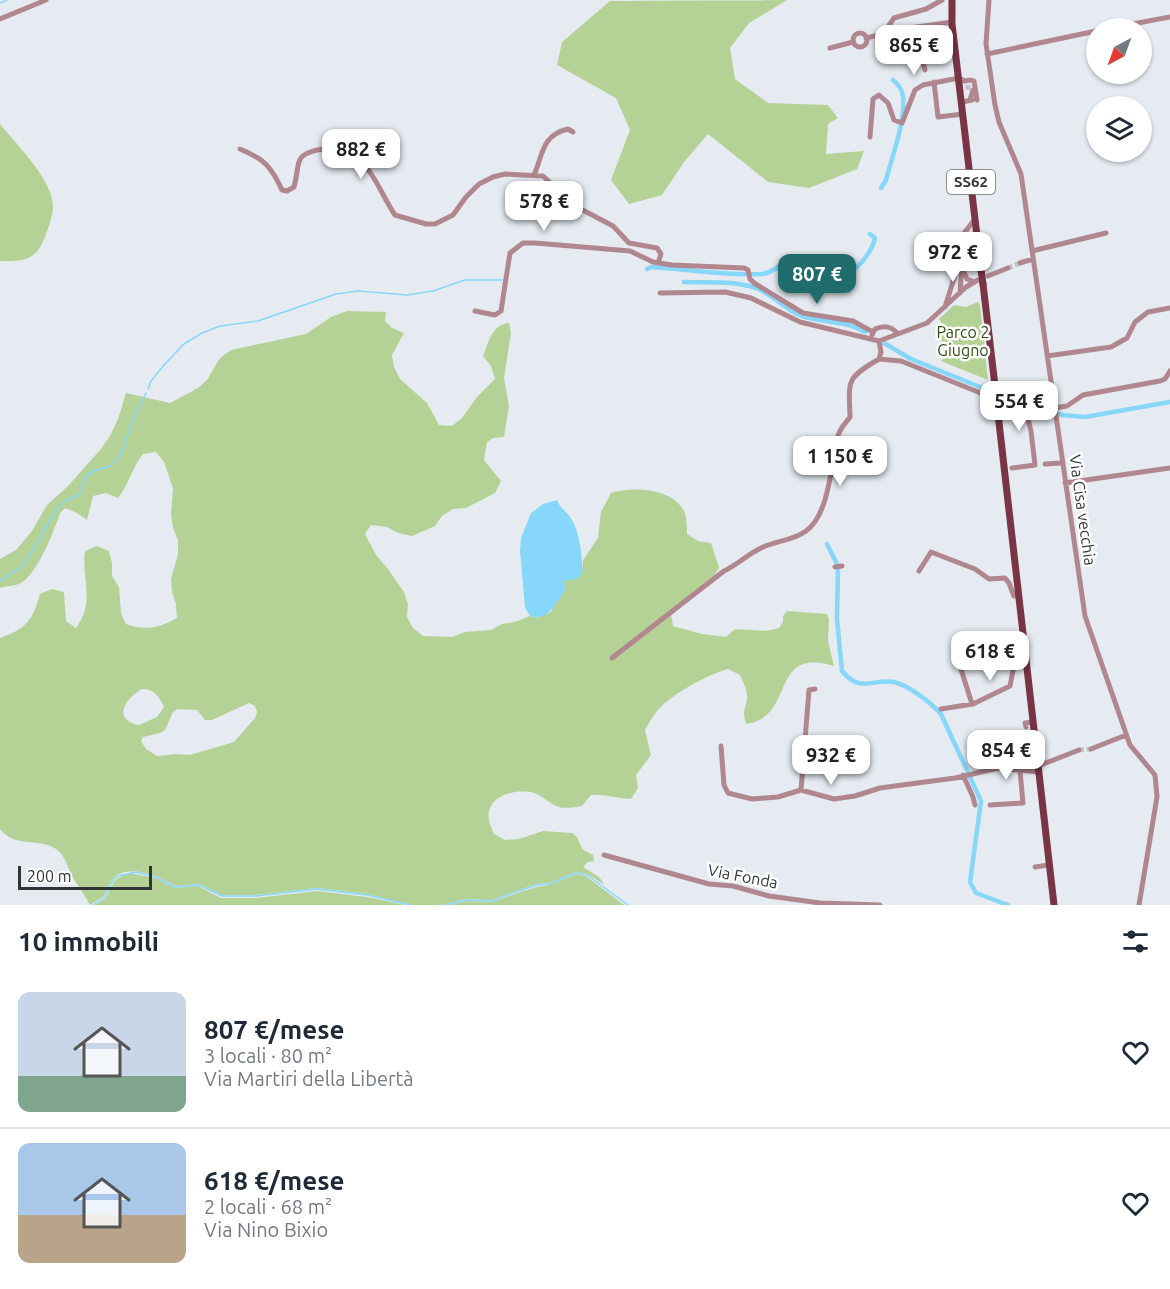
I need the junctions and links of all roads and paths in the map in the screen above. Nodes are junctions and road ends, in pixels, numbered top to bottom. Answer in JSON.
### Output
{"nodes":[{"id":1,"x":46,"y":0,"type":"edge"},
{"id":2,"x":942,"y":0,"type":"edge"},
{"id":3,"x":952,"y":0,"type":"edge"},
{"id":4,"x":989,"y":0,"type":"edge"},
{"id":5,"x":1170,"y":17,"type":"edge"},
{"id":6,"x":0,"y":19,"type":"edge"},
{"id":7,"x":1152,"y":20,"type":"edge"},
{"id":8,"x":952,"y":22,"type":"junction"},
{"id":9,"x":920,"y":27,"type":"dead end"},
{"id":10,"x":1086,"y":33,"type":"edge"},
{"id":11,"x":866,"y":38,"type":"junction"},
{"id":12,"x":853,"y":42,"type":"junction"},
{"id":13,"x":932,"y":45,"type":"dead end"},
{"id":14,"x":830,"y":48,"type":"dead end"},
{"id":15,"x":956,"y":52,"type":"junction"},
{"id":16,"x":987,"y":54,"type":"junction"},
{"id":17,"x":918,"y":58,"type":"dead end"},
{"id":18,"x":933,"y":59,"type":"junction"},
{"id":19,"x":926,"y":70,"type":"dead end"},
{"id":20,"x":934,"y":82,"type":"junction"},
{"id":21,"x":970,"y":87,"type":"junction"},
{"id":22,"x":963,"y":114,"type":"junction"},
{"id":23,"x":573,"y":132,"type":"dead end"},
{"id":24,"x":870,"y":137,"type":"dead end"},
{"id":25,"x":240,"y":149,"type":"dead end"},
{"id":26,"x":534,"y":176,"type":"junction"},
{"id":27,"x":975,"y":219,"type":"junction"},
{"id":28,"x":1106,"y":233,"type":"dead end"},
{"id":29,"x":962,"y":235,"type":"junction"},
{"id":30,"x":977,"y":235,"type":"junction"},
{"id":31,"x":968,"y":246,"type":"junction"},
{"id":32,"x":979,"y":249,"type":"junction"},
{"id":33,"x":1032,"y":251,"type":"junction"},
{"id":34,"x":1033,"y":259,"type":"junction"},
{"id":35,"x":658,"y":263,"type":"junction"},
{"id":36,"x":1020,"y":263,"type":"tunnel mouth"},
{"id":37,"x":962,"y":266,"type":"junction"},
{"id":38,"x":1008,"y":268,"type":"tunnel mouth"},
{"id":39,"x":984,"y":273,"type":"junction"},
{"id":40,"x":978,"y":282,"type":"junction"},
{"id":41,"x":952,"y":286,"type":"junction"},
{"id":42,"x":660,"y":293,"type":"dead end"},
{"id":43,"x":960,"y":293,"type":"junction"},
{"id":44,"x":944,"y":308,"type":"junction"},
{"id":45,"x":1170,"y":308,"type":"edge"},
{"id":46,"x":475,"y":311,"type":"dead end"},
{"id":47,"x":873,"y":332,"type":"junction"},
{"id":48,"x":897,"y":333,"type":"junction"},
{"id":49,"x":871,"y":340,"type":"junction"},
{"id":50,"x":879,"y":341,"type":"junction"},
{"id":51,"x":1047,"y":356,"type":"junction"},
{"id":52,"x":879,"y":359,"type":"junction"},
{"id":53,"x":1170,"y":371,"type":"edge"},
{"id":54,"x":997,"y":401,"type":"junction"},
{"id":55,"x":1055,"y":410,"type":"junction"},
{"id":56,"x":1062,"y":463,"type":"junction"},
{"id":57,"x":1045,"y":464,"type":"dead end"},
{"id":58,"x":1012,"y":468,"type":"dead end"},
{"id":59,"x":1170,"y":468,"type":"edge"},
{"id":60,"x":1065,"y":483,"type":"junction"},
{"id":61,"x":842,"y":566,"type":"dead end"},
{"id":62,"x":835,"y":567,"type":"dead end"},
{"id":63,"x":919,"y":571,"type":"dead end"},
{"id":64,"x":1018,"y":595,"type":"junction"},
{"id":65,"x":1024,"y":646,"type":"junction"},
{"id":66,"x":612,"y":658,"type":"dead end"},
{"id":67,"x":960,"y":666,"type":"dead end"},
{"id":68,"x":815,"y":689,"type":"dead end"},
{"id":69,"x":972,"y":704,"type":"junction"},
{"id":70,"x":941,"y":709,"type":"dead end"},
{"id":71,"x":1126,"y":735,"type":"junction"},
{"id":72,"x":721,"y":746,"type":"dead end"},
{"id":73,"x":1091,"y":748,"type":"tunnel mouth"},
{"id":74,"x":1080,"y":750,"type":"tunnel mouth"},
{"id":75,"x":1038,"y":769,"type":"junction"},
{"id":76,"x":1020,"y":771,"type":"junction"},
{"id":77,"x":967,"y":774,"type":"junction"},
{"id":78,"x":801,"y":790,"type":"junction"},
{"id":79,"x":975,"y":805,"type":"dead end"},
{"id":80,"x":990,"y":806,"type":"dead end"},
{"id":81,"x":604,"y":855,"type":"dead end"},
{"id":82,"x":1049,"y":865,"type":"junction"},
{"id":83,"x":1035,"y":867,"type":"dead end"},
{"id":84,"x":791,"y":902,"type":"edge"},
{"id":85,"x":880,"y":905,"type":"edge"},
{"id":86,"x":1054,"y":905,"type":"edge"},
{"id":87,"x":1139,"y":905,"type":"edge"}],
"edges":[{"from":1,"to":6,"type":"street"},
{"from":2,"to":11,"type":"street"},
{"from":3,"to":8,"type":"main road","number":"SS62"},
{"from":4,"to":16,"type":"street","name":"Via Cisa vecchia"},
{"from":5,"to":7,"type":"street"},
{"from":8,"to":9,"type":"street"},
{"from":8,"to":15,"type":"main road","number":"SS62"},
{"from":10,"to":16,"type":"street"},
{"from":11,"to":12,"type":"street"},
{"from":11,"to":12,"type":"street"},
{"from":12,"to":14,"type":"street"},
{"from":13,"to":18,"type":"street"},
{"from":15,"to":18,"type":"street"},
{"from":15,"to":21,"type":"main road","number":"SS62"},
{"from":16,"to":33,"type":"street","name":"Via Cisa vecchia"},
{"from":17,"to":18,"type":"street"},
{"from":18,"to":19,"type":"street"},
{"from":20,"to":21,"type":"street"},
{"from":20,"to":22,"type":"street"},
{"from":20,"to":24,"type":"street"},
{"from":21,"to":22,"type":"main road","number":"SS62"},
{"from":22,"to":27,"type":"main road","number":"SS62"},
{"from":23,"to":26,"type":"street"},
{"from":25,"to":26,"type":"street"},
{"from":26,"to":35,"type":"street"},
{"from":27,"to":29,"type":"street"},
{"from":27,"to":30,"type":"main road","number":"SS62"},
{"from":28,"to":33,"type":"street"},
{"from":29,"to":30,"type":"street"},
{"from":29,"to":41,"type":"street"},
{"from":30,"to":31,"type":"street"},
{"from":30,"to":32,"type":"main road","number":"SS62"},
{"from":31,"to":32,"type":"street"},
{"from":31,"to":37,"type":"street"},
{"from":32,"to":39,"type":"main road","number":"SS62"},
{"from":33,"to":34,"type":"street","name":"Via Cisa vecchia"},
{"from":34,"to":36,"type":"street"},
{"from":34,"to":51,"type":"street","name":"Via Cisa vecchia"},
{"from":35,"to":46,"type":"street"},
{"from":35,"to":47,"type":"street"},
{"from":37,"to":40,"type":"street"},
{"from":37,"to":43,"type":"street"},
{"from":38,"to":39,"type":"street"},
{"from":39,"to":40,"type":"main road","number":"SS62","bridge":true},
{"from":40,"to":43,"type":"street"},
{"from":40,"to":54,"type":"main road","number":"SS62","bridge":true},
{"from":41,"to":43,"type":"street"},
{"from":41,"to":44,"type":"street"},
{"from":42,"to":49,"type":"street"},
{"from":43,"to":44,"type":"street"},
{"from":44,"to":48,"type":"street"},
{"from":45,"to":51,"type":"street"},
{"from":47,"to":48,"type":"street"},
{"from":47,"to":49,"type":"street"},
{"from":48,"to":50,"type":"street"},
{"from":49,"to":50,"type":"street"},
{"from":50,"to":52,"type":"street"},
{"from":51,"to":55,"type":"street","name":"Via Cisa vecchia"},
{"from":52,"to":54,"type":"street"},
{"from":52,"to":66,"type":"street"},
{"from":53,"to":55,"type":"street"},
{"from":54,"to":58,"type":"street"},
{"from":54,"to":64,"type":"main road","number":"SS62"},
{"from":55,"to":56,"type":"street","name":"Via Cisa vecchia"},
{"from":56,"to":57,"type":"street"},
{"from":56,"to":60,"type":"street","name":"Via Cisa vecchia"},
{"from":59,"to":60,"type":"street"},
{"from":60,"to":71,"type":"street","name":"Via Cisa vecchia"},
{"from":61,"to":62,"type":"street"},
{"from":63,"to":64,"type":"street"},
{"from":64,"to":65,"type":"main road","number":"SS62"},
{"from":65,"to":69,"type":"street"},
{"from":65,"to":75,"type":"main road","number":"SS62"},
{"from":67,"to":69,"type":"street"},
{"from":68,"to":78,"type":"street"},
{"from":69,"to":70,"type":"street"},
{"from":71,"to":73,"type":"street"},
{"from":71,"to":87,"type":"street","name":"Via Cisa vecchia"},
{"from":72,"to":78,"type":"street"},
{"from":74,"to":75,"type":"street"},
{"from":75,"to":76,"type":"street"},
{"from":75,"to":82,"type":"main road","number":"SS62"},
{"from":76,"to":77,"type":"street"},
{"from":76,"to":80,"type":"street"},
{"from":77,"to":78,"type":"street"},
{"from":77,"to":79,"type":"street"},
{"from":81,"to":84,"type":"street","name":"Via Fonda"},
{"from":82,"to":83,"type":"street"},
{"from":82,"to":86,"type":"main road","number":"SS62"},
{"from":84,"to":85,"type":"street","name":"Via Fonda"}]}
